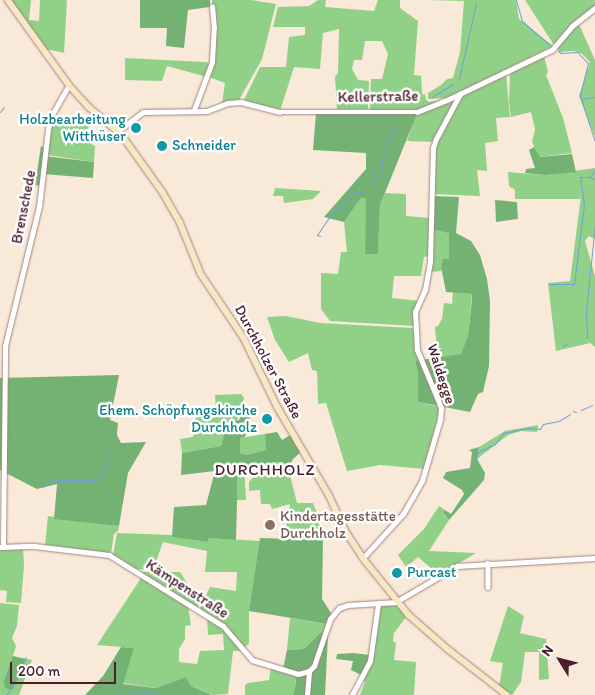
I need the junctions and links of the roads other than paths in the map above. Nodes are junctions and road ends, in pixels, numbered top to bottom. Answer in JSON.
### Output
{"nodes":[{"id":1,"x":8,"y":0,"type":"edge"},
{"id":2,"x":212,"y":7,"type":"dead end"},
{"id":3,"x":595,"y":8,"type":"edge"},
{"id":4,"x":69,"y":85,"type":"junction"},
{"id":5,"x":460,"y":94,"type":"junction"},
{"id":6,"x":194,"y":110,"type":"junction"},
{"id":7,"x":118,"y":131,"type":"junction"},
{"id":8,"x":1,"y":547,"type":"edge"},
{"id":9,"x":363,"y":558,"type":"junction"},
{"id":10,"x":595,"y":558,"type":"edge"},
{"id":11,"x":488,"y":563,"type":"junction"},
{"id":12,"x":488,"y":587,"type":"dead end"},
{"id":13,"x":396,"y":602,"type":"junction"},
{"id":14,"x":378,"y":604,"type":"junction"},
{"id":15,"x":309,"y":672,"type":"junction"},
{"id":16,"x":307,"y":695,"type":"edge"},
{"id":17,"x":352,"y":695,"type":"edge"},
{"id":18,"x":507,"y":695,"type":"edge"}],
"edges":[{"from":1,"to":4,"type":"main road","name":"Durchholzer Straße"},
{"from":2,"to":6,"type":"street"},
{"from":3,"to":5,"type":"street","name":"Kellerstraße"},
{"from":4,"to":7,"type":"main road","name":"Durchholzer Straße"},
{"from":4,"to":8,"type":"street","name":"Brenschede"},
{"from":5,"to":6,"type":"street","name":"Kellerstraße"},
{"from":5,"to":9,"type":"street","name":"Waldegge"},
{"from":6,"to":7,"type":"street","name":"Kellerstraße"},
{"from":7,"to":9,"type":"main road","name":"Durchholzer Straße"},
{"from":8,"to":15,"type":"street","name":"Kämpenstraße"},
{"from":9,"to":13,"type":"main road","name":"Durchholzer Straße"},
{"from":10,"to":11,"type":"street"},
{"from":11,"to":12,"type":"street"},
{"from":11,"to":13,"type":"street"},
{"from":13,"to":14,"type":"street"},
{"from":13,"to":18,"type":"main road","name":"Durchholzer Straße"},
{"from":14,"to":15,"type":"street"},
{"from":14,"to":17,"type":"street"},
{"from":15,"to":16,"type":"street"}]}
